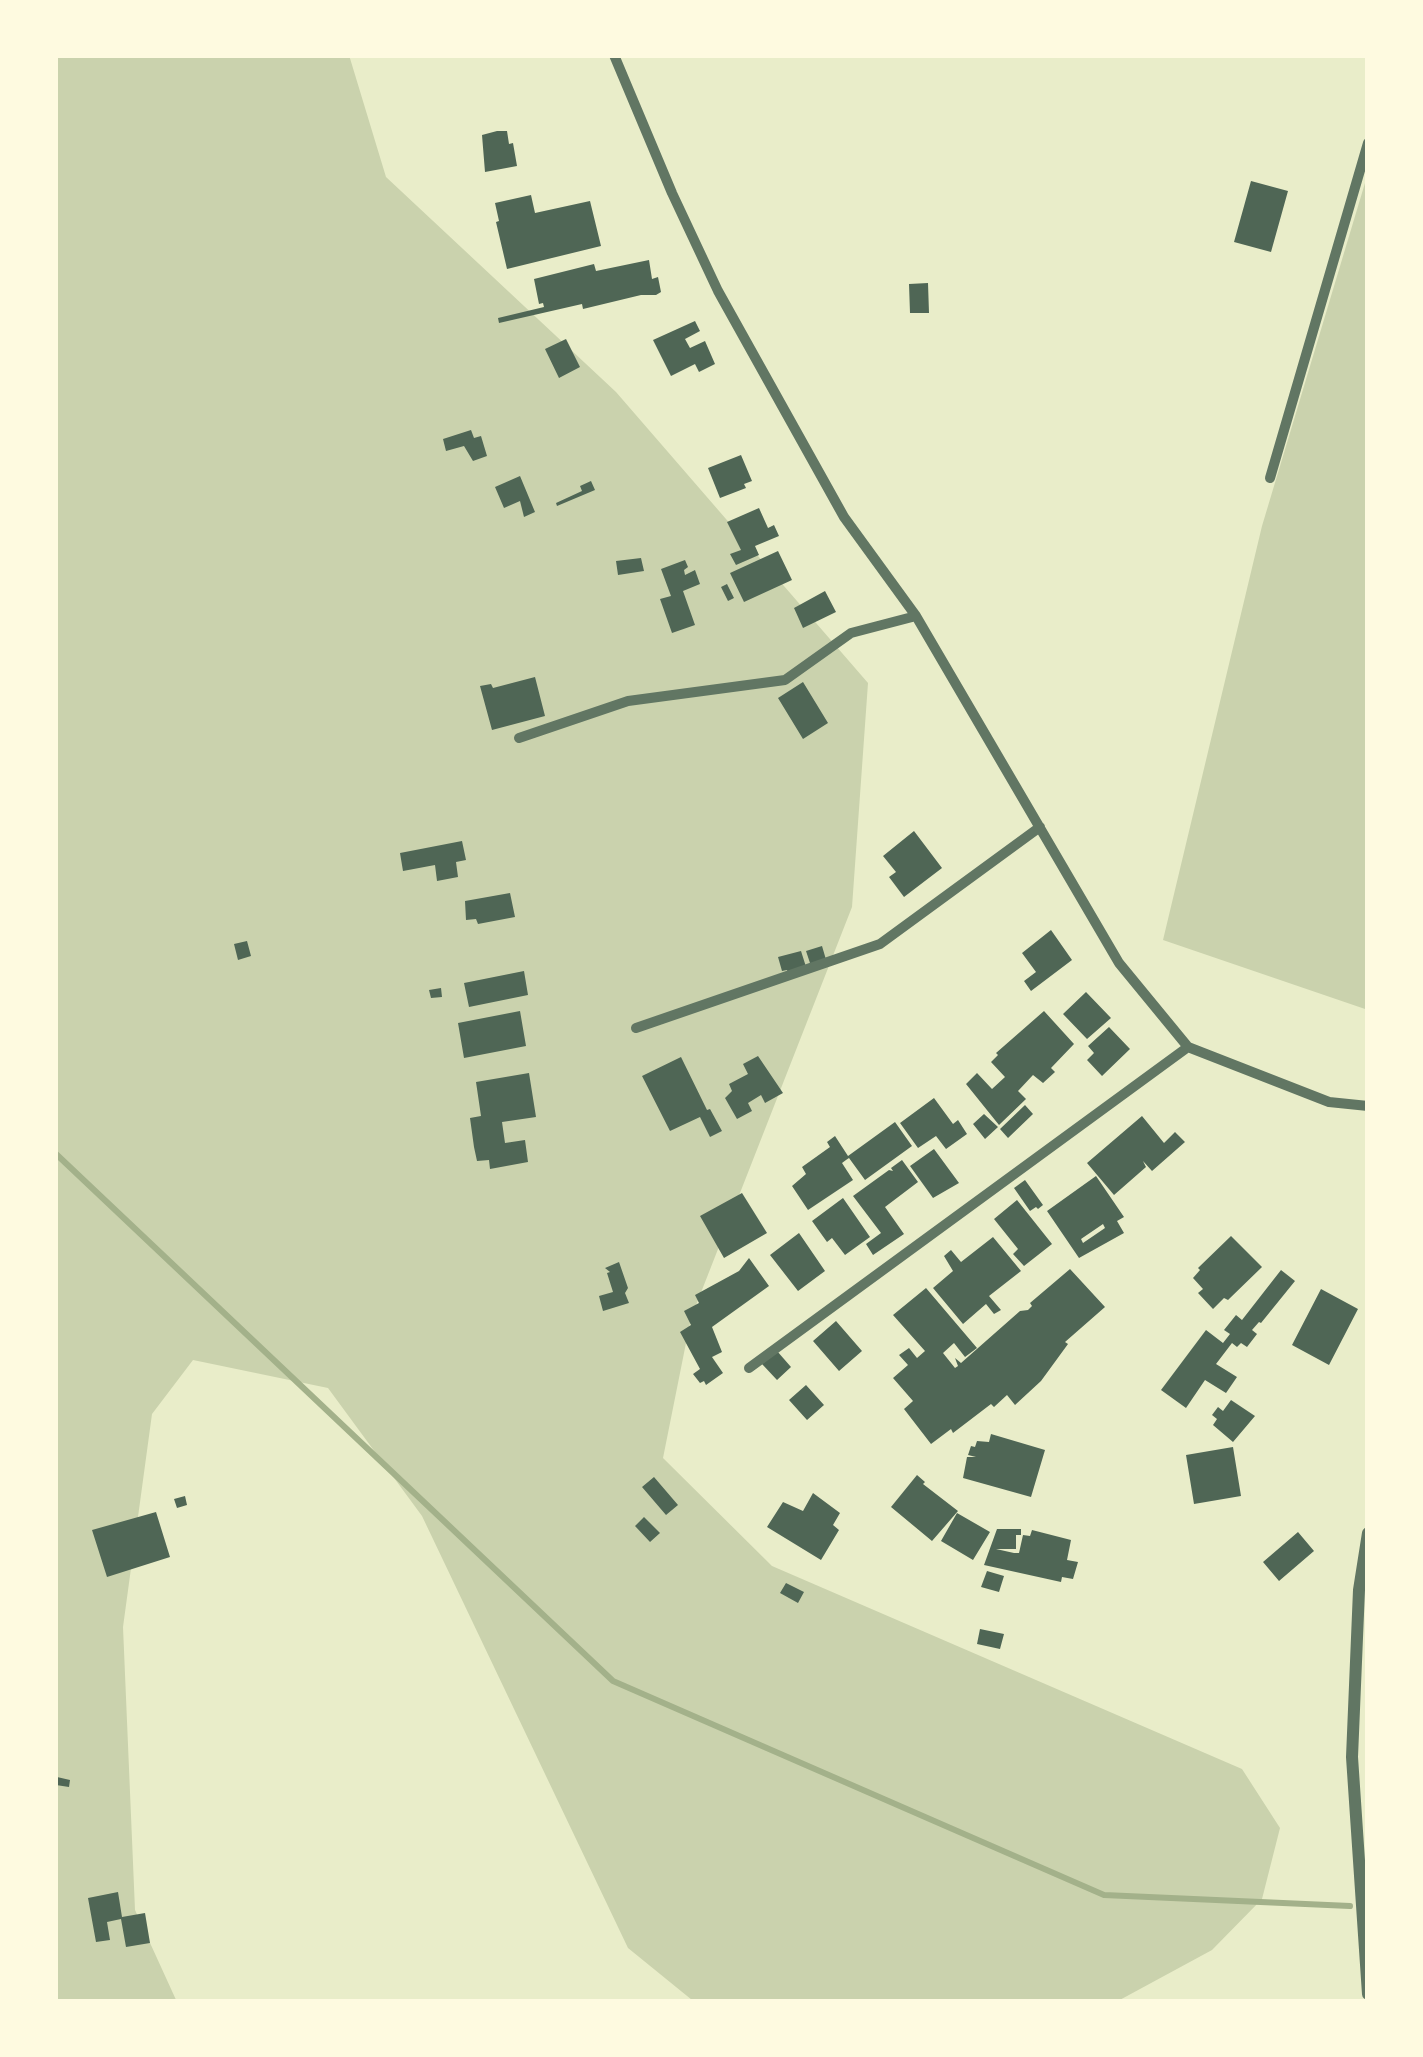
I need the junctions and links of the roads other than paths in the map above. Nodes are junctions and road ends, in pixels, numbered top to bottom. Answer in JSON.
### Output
{"nodes":[{"id":1,"x":614,"y":55,"type":"edge"},
{"id":2,"x":1368,"y":144,"type":"edge"},
{"id":3,"x":1270,"y":478,"type":"dead end"},
{"id":4,"x":916,"y":616,"type":"junction"},
{"id":5,"x":519,"y":738,"type":"dead end"},
{"id":6,"x":1040,"y":827,"type":"junction"},
{"id":7,"x":636,"y":1028,"type":"dead end"},
{"id":8,"x":1188,"y":1047,"type":"junction"},
{"id":9,"x":1368,"y":1106,"type":"edge"},
{"id":10,"x":749,"y":1368,"type":"dead end"},
{"id":11,"x":1368,"y":1533,"type":"edge"},
{"id":12,"x":1368,"y":1994,"type":"edge"}],
"edges":[{"from":1,"to":4,"type":"street"},
{"from":2,"to":3,"type":"street"},
{"from":4,"to":5,"type":"street"},
{"from":4,"to":6,"type":"street"},
{"from":6,"to":7,"type":"street"},
{"from":6,"to":8,"type":"street"},
{"from":8,"to":9,"type":"street"},
{"from":8,"to":10,"type":"street"},
{"from":11,"to":12,"type":"street"}]}
